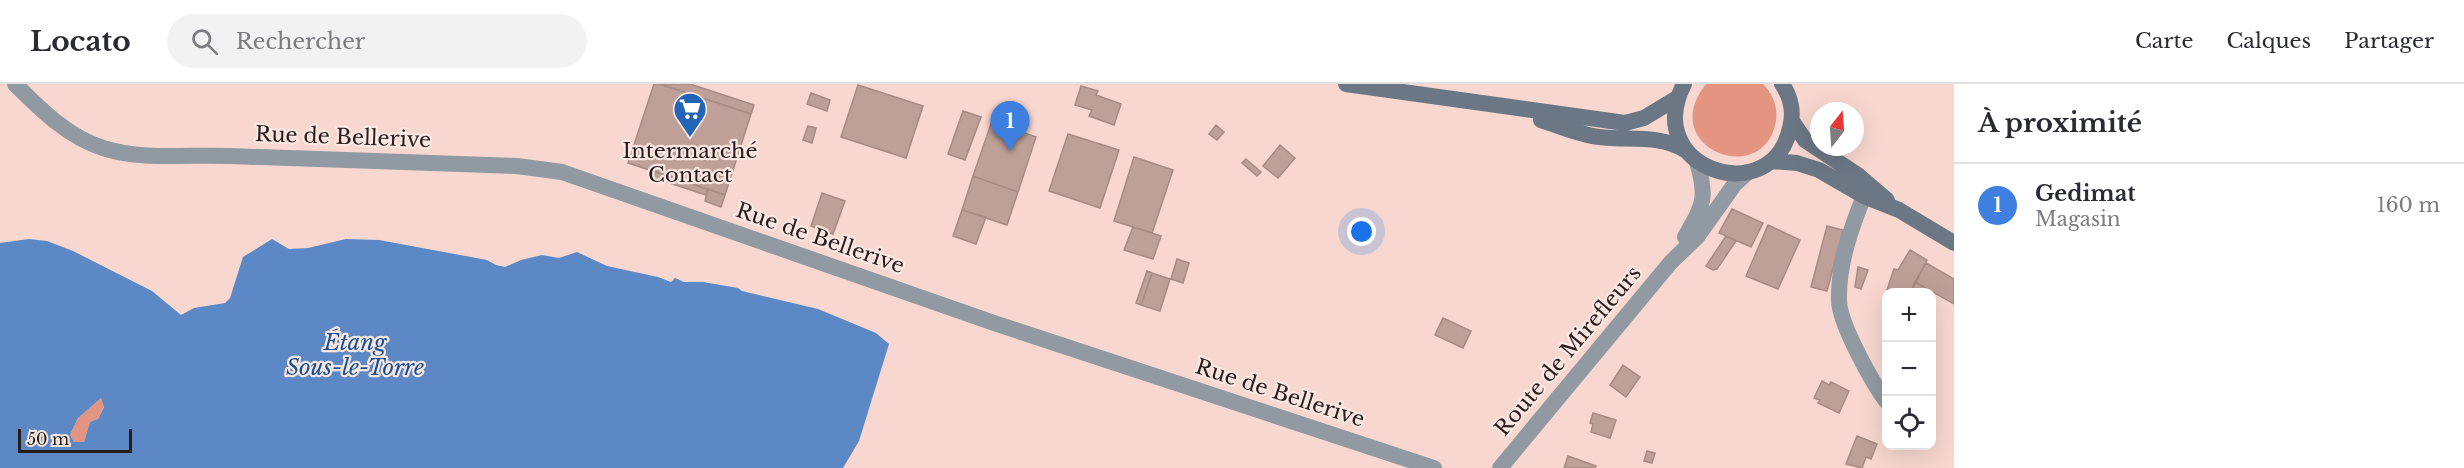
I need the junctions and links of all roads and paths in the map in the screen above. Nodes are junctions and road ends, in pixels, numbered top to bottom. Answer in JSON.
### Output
{"nodes":[{"id":1,"x":15,"y":84,"type":"edge"},
{"id":2,"x":1346,"y":84,"type":"edge"},
{"id":3,"x":1785,"y":86,"type":"edge"},
{"id":4,"x":1680,"y":91,"type":"edge"},
{"id":5,"x":1491,"y":104,"type":"junction"},
{"id":6,"x":1792,"y":121,"type":"junction"},
{"id":7,"x":1685,"y":150,"type":"junction"},
{"id":8,"x":1771,"y":160,"type":"junction"},
{"id":9,"x":1697,"y":162,"type":"junction"},
{"id":10,"x":1748,"y":172,"type":"junction"},
{"id":11,"x":1864,"y":196,"type":"junction"},
{"id":12,"x":1899,"y":210,"type":"junction"},
{"id":13,"x":1954,"y":243,"type":"edge"},
{"id":14,"x":1671,"y":262,"type":"junction"},
{"id":15,"x":1884,"y":396,"type":"edge"},
{"id":16,"x":1434,"y":468,"type":"edge"},
{"id":17,"x":1500,"y":468,"type":"edge"}],
"edges":[{"from":1,"to":16,"type":"street","name":"Rue de Bellerive"},
{"from":2,"to":5,"type":"main road"},
{"from":3,"to":6,"type":"main road"},
{"from":4,"to":5,"type":"main road"},
{"from":4,"to":7,"type":"main road"},
{"from":5,"to":7,"type":"main road"},
{"from":6,"to":8,"type":"main road"},
{"from":6,"to":12,"type":"main road"},
{"from":7,"to":9,"type":"main road"},
{"from":8,"to":10,"type":"main road"},
{"from":8,"to":11,"type":"main road"},
{"from":9,"to":10,"type":"main road"},
{"from":9,"to":14,"type":"street","name":"Route de Mirefleurs"},
{"from":10,"to":14,"type":"street","name":"Route de Mirefleurs"},
{"from":11,"to":12,"type":"main road"},
{"from":11,"to":15,"type":"street"},
{"from":12,"to":13,"type":"main road"},
{"from":14,"to":17,"type":"street","name":"Route de Mirefleurs"}]}
